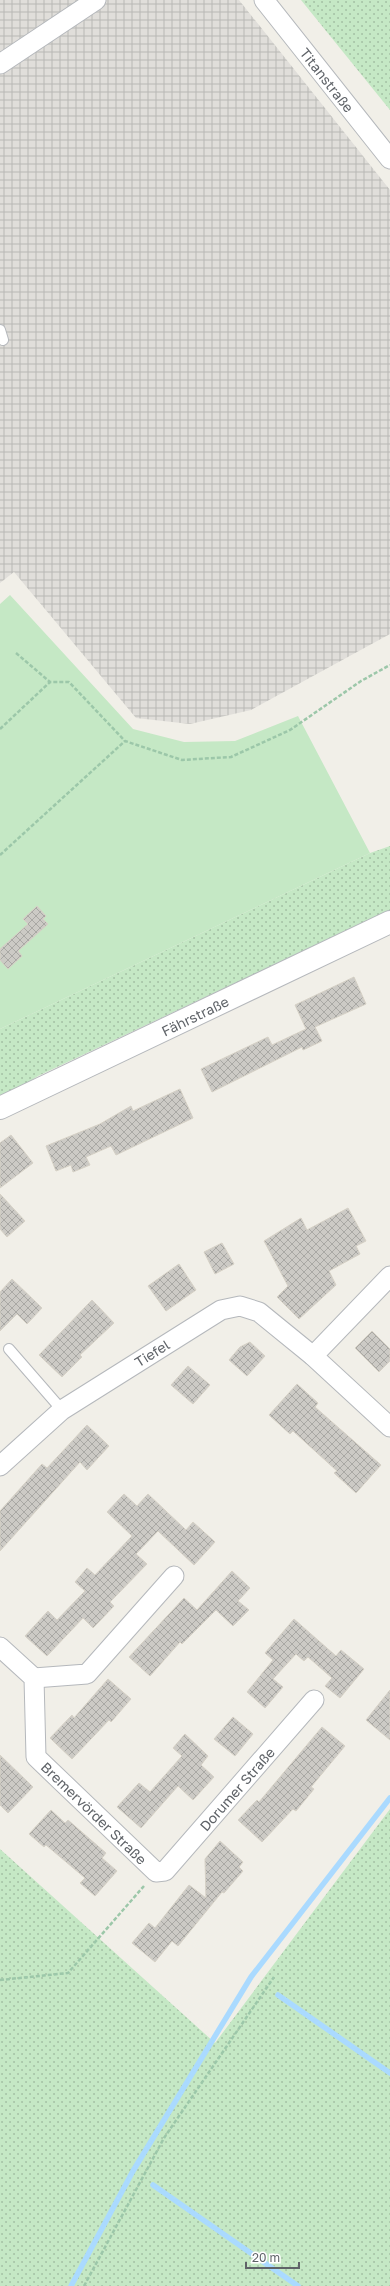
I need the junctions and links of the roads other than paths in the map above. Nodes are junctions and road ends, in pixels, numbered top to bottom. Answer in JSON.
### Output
{"nodes":[{"id":1,"x":96,"y":0,"type":"edge"},
{"id":2,"x":264,"y":0,"type":"edge"},
{"id":3,"x":0,"y":64,"type":"edge"},
{"id":4,"x":390,"y":159,"type":"edge"},
{"id":5,"x":390,"y":922,"type":"edge"},
{"id":6,"x":0,"y":1108,"type":"edge"},
{"id":7,"x":390,"y":1276,"type":"edge"},
{"id":8,"x":9,"y":1349,"type":"dead end"},
{"id":9,"x":313,"y":1356,"type":"junction"},
{"id":10,"x":62,"y":1410,"type":"junction"},
{"id":11,"x":390,"y":1427,"type":"edge"},
{"id":12,"x":0,"y":1466,"type":"edge"},
{"id":13,"x":174,"y":1576,"type":"dead end"},
{"id":14,"x":0,"y":1647,"type":"edge"},
{"id":15,"x":34,"y":1678,"type":"junction"},
{"id":16,"x":314,"y":1700,"type":"dead end"},
{"id":17,"x":156,"y":1872,"type":"joint"}],
"edges":[{"from":1,"to":3,"type":"street"},
{"from":2,"to":4,"type":"street","name":"Titanstraße"},
{"from":5,"to":6,"type":"street","name":"Fährstraße"},
{"from":7,"to":9,"type":"street"},
{"from":8,"to":10,"type":"lane"},
{"from":9,"to":10,"type":"street","name":"Tiefel"},
{"from":9,"to":11,"type":"street","name":"Tiefel"},
{"from":10,"to":12,"type":"street","name":"Tiefel"},
{"from":13,"to":15,"type":"street"},
{"from":14,"to":15,"type":"street"},
{"from":15,"to":17,"type":"street","name":"Bremervörder Straße"},
{"from":16,"to":17,"type":"street","name":"Dorumer Straße"}]}
